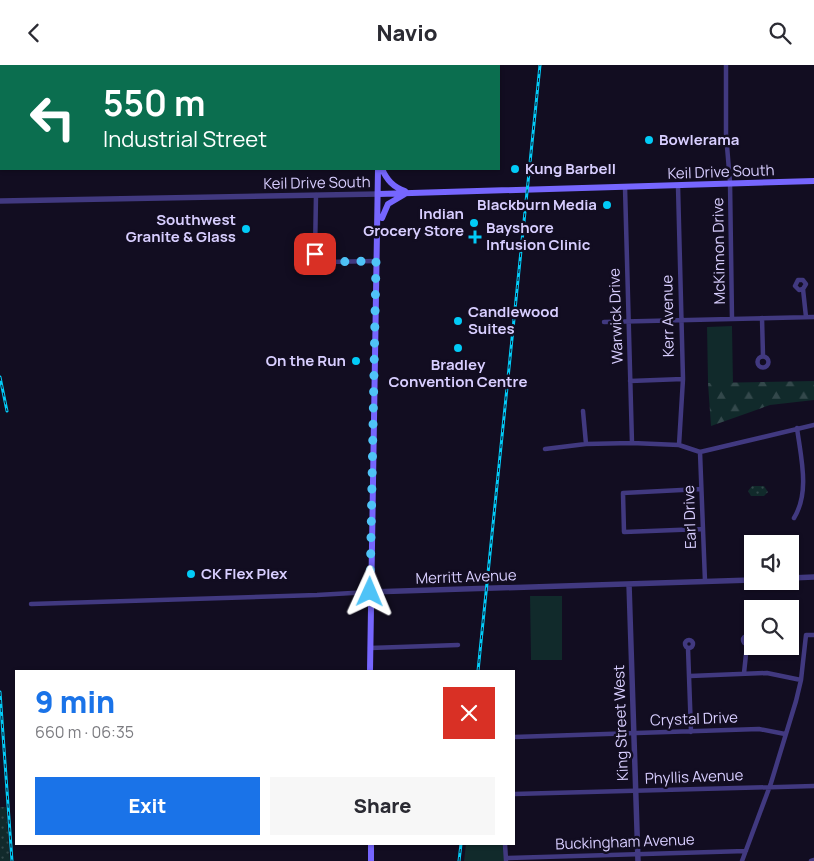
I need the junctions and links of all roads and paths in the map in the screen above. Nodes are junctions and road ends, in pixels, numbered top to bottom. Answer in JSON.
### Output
{"nodes":[{"id":1,"x":726,"y":65,"type":"edge"},
{"id":2,"x":380,"y":170,"type":"edge"},
{"id":3,"x":381,"y":170,"type":"edge"},
{"id":4,"x":814,"y":181,"type":"edge"},
{"id":5,"x":730,"y":183,"type":"junction"},
{"id":6,"x":678,"y":186,"type":"junction"},
{"id":7,"x":625,"y":187,"type":"junction"},
{"id":8,"x":408,"y":193,"type":"junction"},
{"id":9,"x":379,"y":194,"type":"junction"},
{"id":10,"x":316,"y":195,"type":"junction"},
{"id":11,"x":0,"y":201,"type":"edge"},
{"id":12,"x":379,"y":231,"type":"junction"},
{"id":13,"x":376,"y":261,"type":"junction"},
{"id":14,"x":803,"y":289,"type":"dead end"},
{"id":15,"x":762,"y":317,"type":"junction"},
{"id":16,"x":806,"y":317,"type":"junction"},
{"id":17,"x":814,"y":317,"type":"edge"},
{"id":18,"x":732,"y":319,"type":"junction"},
{"id":19,"x":681,"y":320,"type":"junction"},
{"id":20,"x":604,"y":322,"type":"dead end"},
{"id":21,"x":629,"y":322,"type":"junction"},
{"id":22,"x":763,"y":356,"type":"dead end"},
{"id":23,"x":682,"y":379,"type":"junction"},
{"id":24,"x":630,"y":381,"type":"junction"},
{"id":25,"x":583,"y":411,"type":"dead end"},
{"id":26,"x":814,"y":425,"type":"edge"},
{"id":27,"x":797,"y":429,"type":"junction"},
{"id":28,"x":632,"y":443,"type":"junction"},
{"id":29,"x":586,"y":444,"type":"junction"},
{"id":30,"x":680,"y":445,"type":"junction"},
{"id":31,"x":545,"y":449,"type":"dead end"},
{"id":32,"x":700,"y":452,"type":"junction"},
{"id":33,"x":701,"y":489,"type":"junction"},
{"id":34,"x":794,"y":518,"type":"dead end"},
{"id":35,"x":702,"y":529,"type":"junction"},
{"id":36,"x":812,"y":577,"type":"edge"},
{"id":37,"x":799,"y":578,"type":"edge"},
{"id":38,"x":744,"y":580,"type":"edge"},
{"id":39,"x":705,"y":581,"type":"junction"},
{"id":40,"x":629,"y":584,"type":"junction"},
{"id":41,"x":370,"y":592,"type":"junction"},
{"id":42,"x":31,"y":604,"type":"dead end"},
{"id":43,"x":814,"y":635,"type":"edge"},
{"id":44,"x":458,"y":645,"type":"dead end"},
{"id":45,"x":370,"y":648,"type":"junction"},
{"id":46,"x":688,"y":648,"type":"dead end"},
{"id":47,"x":746,"y":655,"type":"edge"},
{"id":48,"x":370,"y":670,"type":"edge"},
{"id":49,"x":744,"y":673,"type":"junction"},
{"id":50,"x":690,"y":675,"type":"junction"},
{"id":51,"x":801,"y":681,"type":"junction"},
{"id":52,"x":691,"y":732,"type":"junction"},
{"id":53,"x":634,"y":734,"type":"junction"},
{"id":54,"x":785,"y":734,"type":"junction"},
{"id":55,"x":515,"y":737,"type":"edge"},
{"id":56,"x":814,"y":786,"type":"edge"},
{"id":57,"x":769,"y":787,"type":"junction"},
{"id":58,"x":636,"y":791,"type":"junction"},
{"id":59,"x":515,"y":795,"type":"edge"},
{"id":60,"x":371,"y":845,"type":"edge"},
{"id":61,"x":505,"y":845,"type":"edge"},
{"id":62,"x":746,"y":851,"type":"junction"},
{"id":63,"x":638,"y":854,"type":"junction"},
{"id":64,"x":506,"y":860,"type":"edge"},
{"id":65,"x":371,"y":861,"type":"edge"},
{"id":66,"x":638,"y":861,"type":"edge"},
{"id":67,"x":742,"y":861,"type":"edge"}],
"edges":[{"from":1,"to":5,"type":"street","name":"McKinnon Drive"},
{"from":2,"to":9,"type":"main road"},
{"from":3,"to":8,"type":"main road"},
{"from":4,"to":5,"type":"main road","name":"Keil Drive South"},
{"from":5,"to":6,"type":"main road","name":"Keil Drive South"},
{"from":5,"to":18,"type":"street","name":"McKinnon Drive"},
{"from":6,"to":7,"type":"main road","name":"Keil Drive South"},
{"from":6,"to":19,"type":"street","name":"Kerr Avenue"},
{"from":7,"to":8,"type":"main road","name":"Keil Drive South"},
{"from":7,"to":21,"type":"street","name":"Warwick Drive"},
{"from":8,"to":9,"type":"main road","name":"Keil Drive South"},
{"from":8,"to":12,"type":"main road"},
{"from":9,"to":10,"type":"street","name":"Keil Drive South"},
{"from":9,"to":12,"type":"main road"},
{"from":10,"to":11,"type":"street","name":"Keil Drive South"},
{"from":10,"to":13,"type":"street"},
{"from":12,"to":13,"type":"main road"},
{"from":13,"to":41,"type":"main road"},
{"from":14,"to":16,"type":"street"},
{"from":15,"to":16,"type":"street"},
{"from":15,"to":18,"type":"street"},
{"from":15,"to":22,"type":"street"},
{"from":16,"to":17,"type":"street"},
{"from":18,"to":19,"type":"street"},
{"from":19,"to":21,"type":"street"},
{"from":19,"to":23,"type":"street","name":"Kerr Avenue"},
{"from":20,"to":21,"type":"street"},
{"from":21,"to":24,"type":"street","name":"Warwick Drive"},
{"from":23,"to":24,"type":"street"},
{"from":23,"to":30,"type":"street","name":"Kerr Avenue"},
{"from":24,"to":28,"type":"street","name":"Warwick Drive"},
{"from":25,"to":29,"type":"street"},
{"from":26,"to":27,"type":"street"},
{"from":27,"to":32,"type":"street"},
{"from":27,"to":34,"type":"street"},
{"from":28,"to":29,"type":"street"},
{"from":28,"to":30,"type":"street"},
{"from":29,"to":31,"type":"street"},
{"from":30,"to":32,"type":"street"},
{"from":32,"to":33,"type":"street","name":"Earl Drive"},
{"from":33,"to":35,"type":"street","name":"Earl Drive"},
{"from":33,"to":35,"type":"street"},
{"from":35,"to":39,"type":"street","name":"Earl Drive"},
{"from":36,"to":37,"type":"street"},
{"from":38,"to":39,"type":"street","name":"Merritt Avenue"},
{"from":39,"to":40,"type":"street","name":"Merritt Avenue"},
{"from":40,"to":41,"type":"street","name":"Merritt Avenue"},
{"from":40,"to":53,"type":"street","name":"King Street West"},
{"from":41,"to":42,"type":"street","name":"Merritt Avenue"},
{"from":41,"to":45,"type":"main road"},
{"from":43,"to":51,"type":"street"},
{"from":44,"to":45,"type":"street"},
{"from":45,"to":48,"type":"main road"},
{"from":46,"to":50,"type":"street"},
{"from":47,"to":49,"type":"street"},
{"from":49,"to":50,"type":"street"},
{"from":49,"to":51,"type":"street"},
{"from":50,"to":52,"type":"street"},
{"from":51,"to":54,"type":"street"},
{"from":52,"to":53,"type":"street","name":"Crystal Drive"},
{"from":52,"to":54,"type":"street","name":"Crystal Drive"},
{"from":53,"to":55,"type":"street","name":"Crystal Drive"},
{"from":53,"to":58,"type":"street","name":"King Street West"},
{"from":54,"to":57,"type":"street"},
{"from":56,"to":57,"type":"street","name":"Phyllis Avenue"},
{"from":57,"to":58,"type":"street","name":"Phyllis Avenue"},
{"from":57,"to":62,"type":"street"},
{"from":58,"to":59,"type":"street","name":"Phyllis Avenue"},
{"from":58,"to":63,"type":"street","name":"King Street West"},
{"from":60,"to":65,"type":"main road"},
{"from":61,"to":64,"type":"street"},
{"from":62,"to":63,"type":"street","name":"Buckingham Avenue"},
{"from":62,"to":67,"type":"street"},
{"from":63,"to":64,"type":"street","name":"Buckingham Avenue"},
{"from":63,"to":66,"type":"street","name":"King Street West"}]}
